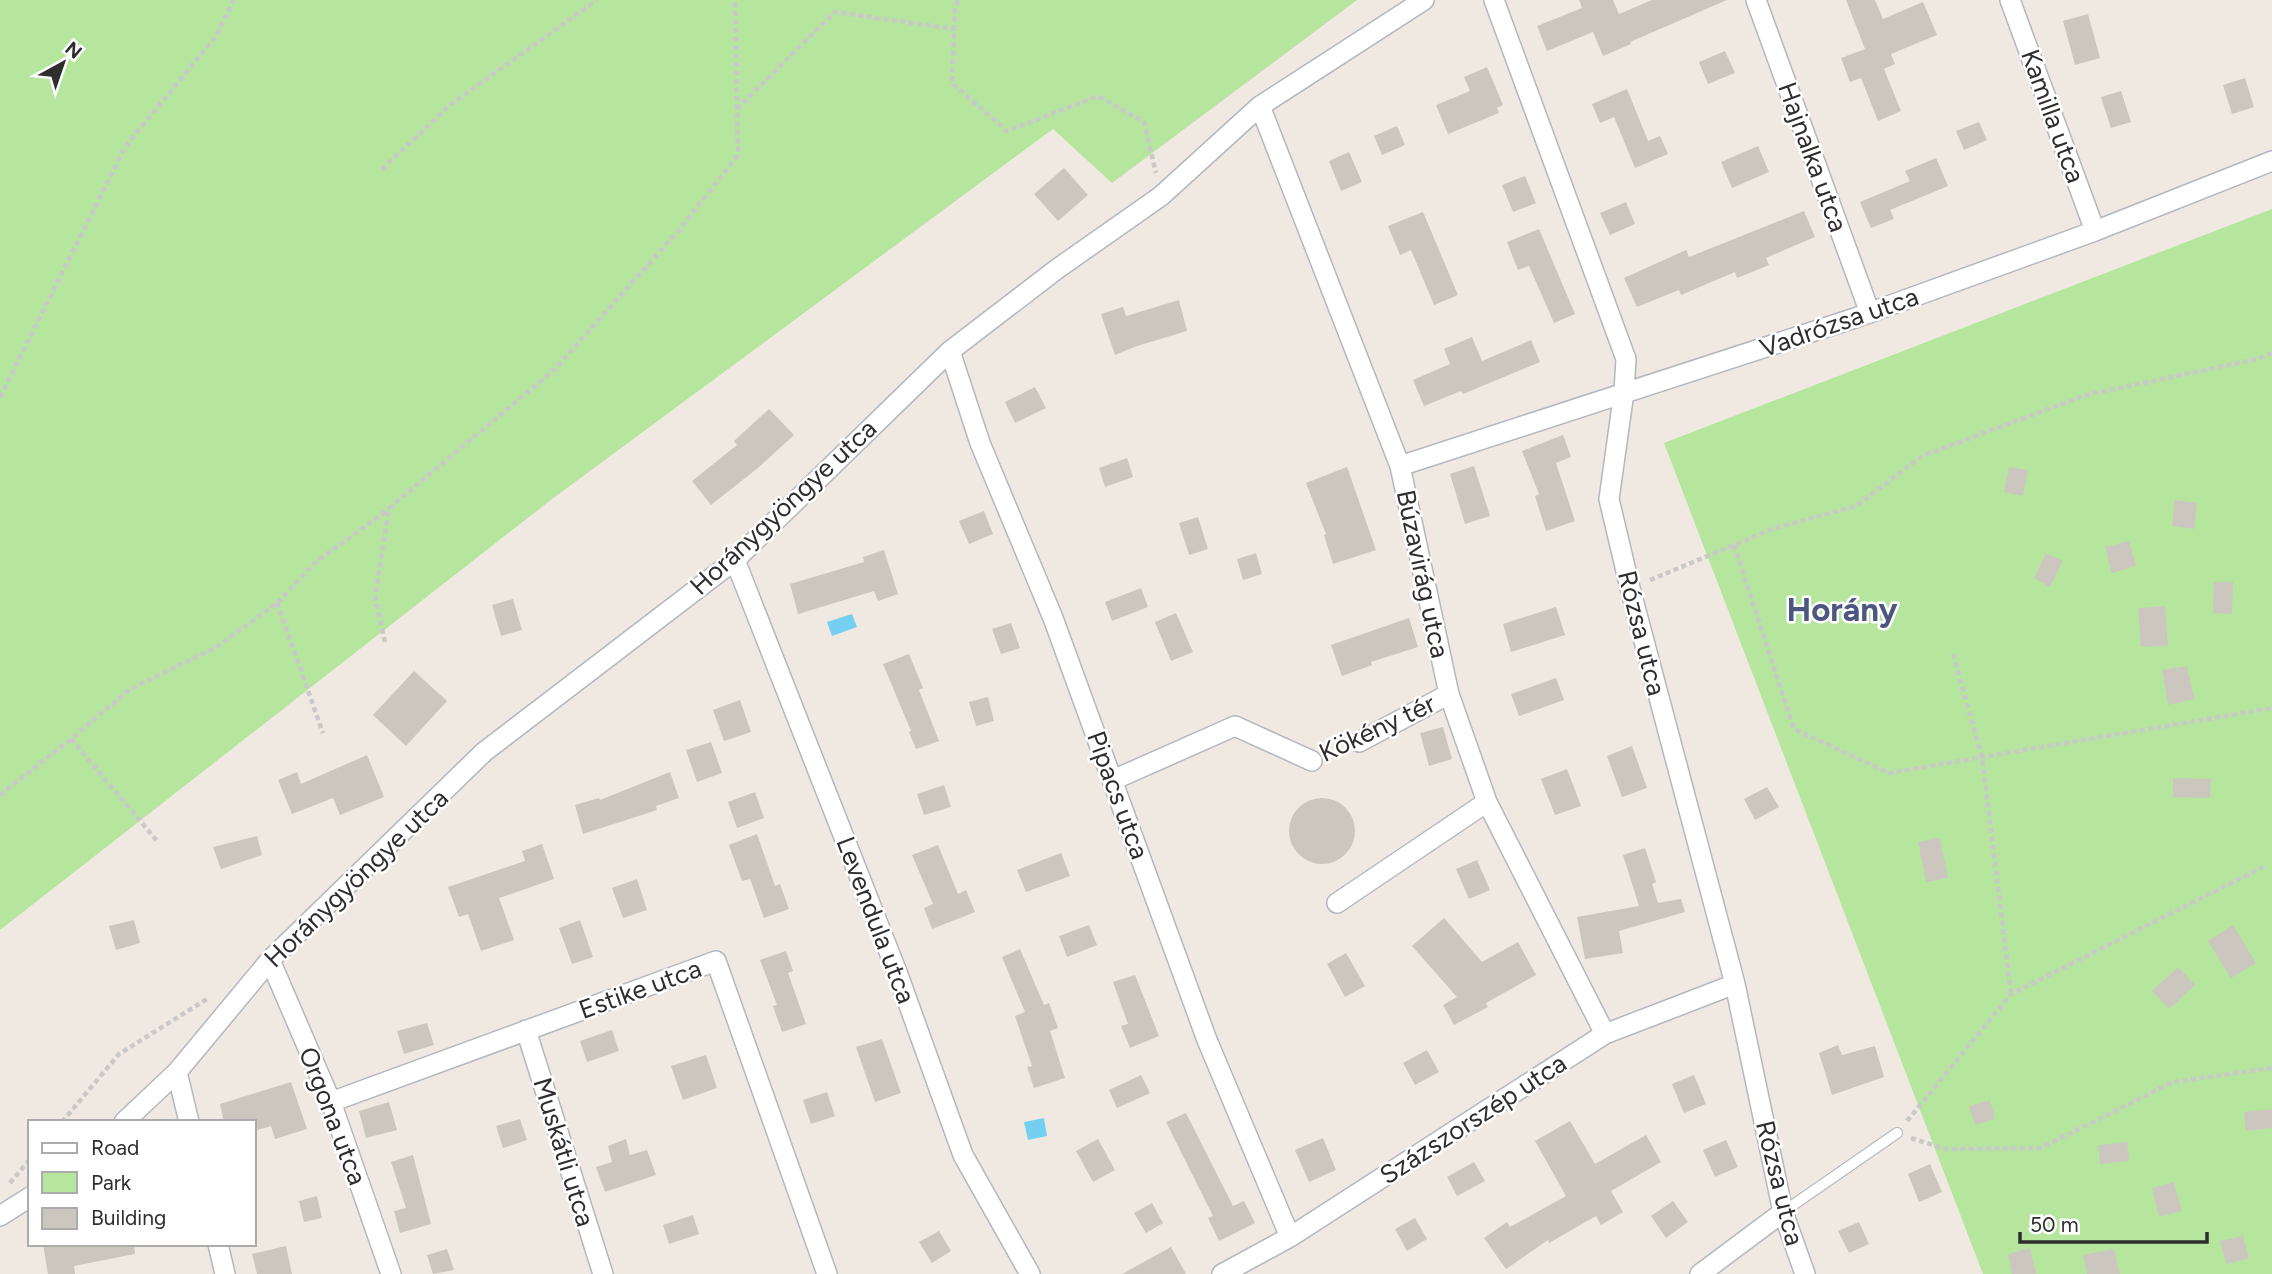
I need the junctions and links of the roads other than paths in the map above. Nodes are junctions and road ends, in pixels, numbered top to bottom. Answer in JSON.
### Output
{"nodes":[{"id":1,"x":1424,"y":0,"type":"edge"},
{"id":2,"x":1494,"y":0,"type":"edge"},
{"id":3,"x":1756,"y":0,"type":"edge"},
{"id":4,"x":2010,"y":0,"type":"edge"},
{"id":5,"x":1260,"y":106,"type":"junction"},
{"id":6,"x":2272,"y":161,"type":"edge"},
{"id":7,"x":2095,"y":231,"type":"junction"},
{"id":8,"x":1870,"y":313,"type":"junction"},
{"id":9,"x":950,"y":351,"type":"junction"},
{"id":10,"x":1624,"y":392,"type":"junction"},
{"id":11,"x":1400,"y":466,"type":"junction"},
{"id":12,"x":735,"y":559,"type":"junction"},
{"id":13,"x":1449,"y":694,"type":"junction"},
{"id":14,"x":1359,"y":742,"type":"dead end"},
{"id":15,"x":1312,"y":761,"type":"dead end"},
{"id":16,"x":1113,"y":780,"type":"junction"},
{"id":17,"x":1487,"y":802,"type":"junction"},
{"id":18,"x":1337,"y":903,"type":"dead end"},
{"id":19,"x":270,"y":960,"type":"junction"},
{"id":20,"x":1735,"y":984,"type":"junction"},
{"id":21,"x":526,"y":1030,"type":"junction"},
{"id":22,"x":1605,"y":1034,"type":"junction"},
{"id":23,"x":177,"y":1072,"type":"junction"},
{"id":24,"x":331,"y":1102,"type":"junction"},
{"id":25,"x":126,"y":1120,"type":"edge"},
{"id":26,"x":189,"y":1120,"type":"edge"},
{"id":27,"x":1897,"y":1133,"type":"road end"},
{"id":28,"x":28,"y":1198,"type":"edge"},
{"id":29,"x":1783,"y":1212,"type":"junction"},
{"id":30,"x":0,"y":1216,"type":"edge"},
{"id":31,"x":1290,"y":1237,"type":"junction"},
{"id":32,"x":218,"y":1246,"type":"edge"},
{"id":33,"x":225,"y":1274,"type":"edge"},
{"id":34,"x":391,"y":1274,"type":"edge"},
{"id":35,"x":603,"y":1274,"type":"edge"},
{"id":36,"x":827,"y":1274,"type":"edge"},
{"id":37,"x":1030,"y":1274,"type":"edge"},
{"id":38,"x":1222,"y":1274,"type":"edge"},
{"id":39,"x":1700,"y":1274,"type":"edge"},
{"id":40,"x":1805,"y":1274,"type":"edge"}],
"edges":[{"from":1,"to":5,"type":"street","name":"Horánygyöngye utca"},
{"from":2,"to":10,"type":"street","name":"Rózsa utca"},
{"from":3,"to":8,"type":"street","name":"Hajnalka utca"},
{"from":4,"to":7,"type":"street","name":"Kamilla utca"},
{"from":5,"to":9,"type":"street","name":"Horánygyöngye utca"},
{"from":5,"to":11,"type":"street","name":"Búzavirág utca"},
{"from":6,"to":7,"type":"street","name":"Vadrózsa utca"},
{"from":7,"to":8,"type":"street","name":"Vadrózsa utca"},
{"from":8,"to":10,"type":"street","name":"Vadrózsa utca"},
{"from":9,"to":12,"type":"street","name":"Horánygyöngye utca"},
{"from":9,"to":16,"type":"street","name":"Pipacs utca"},
{"from":10,"to":11,"type":"street","name":"Vadrózsa utca"},
{"from":10,"to":20,"type":"street","name":"Rózsa utca"},
{"from":11,"to":13,"type":"street","name":"Búzavirág utca"},
{"from":12,"to":19,"type":"street","name":"Horánygyöngye utca"},
{"from":12,"to":37,"type":"street","name":"Levendula utca"},
{"from":13,"to":14,"type":"street","name":"Kökény tér"},
{"from":13,"to":17,"type":"street","name":"Búzavirág utca"},
{"from":15,"to":16,"type":"street","name":"Kökény tér"},
{"from":16,"to":31,"type":"street","name":"Pipacs utca"},
{"from":17,"to":18,"type":"street"},
{"from":17,"to":22,"type":"street","name":"Búzavirág utca"},
{"from":19,"to":23,"type":"street","name":"Horánygyöngye utca"},
{"from":19,"to":24,"type":"street","name":"Orgona utca"},
{"from":20,"to":22,"type":"street","name":"Százszorszép utca"},
{"from":20,"to":29,"type":"street","name":"Rózsa utca"},
{"from":21,"to":24,"type":"street","name":"Estike utca"},
{"from":21,"to":35,"type":"street","name":"Muskátli utca"},
{"from":21,"to":36,"type":"street","name":"Estike utca"},
{"from":22,"to":31,"type":"street","name":"Százszorszép utca"},
{"from":23,"to":25,"type":"street","name":"Horánygyöngye utca"},
{"from":23,"to":26,"type":"street"},
{"from":24,"to":34,"type":"street","name":"Orgona utca"},
{"from":27,"to":29,"type":"lane"},
{"from":28,"to":30,"type":"street"},
{"from":29,"to":39,"type":"street"},
{"from":29,"to":40,"type":"street","name":"Rózsa utca"},
{"from":31,"to":38,"type":"street","name":"Százszorszép utca"},
{"from":32,"to":33,"type":"street"}]}
